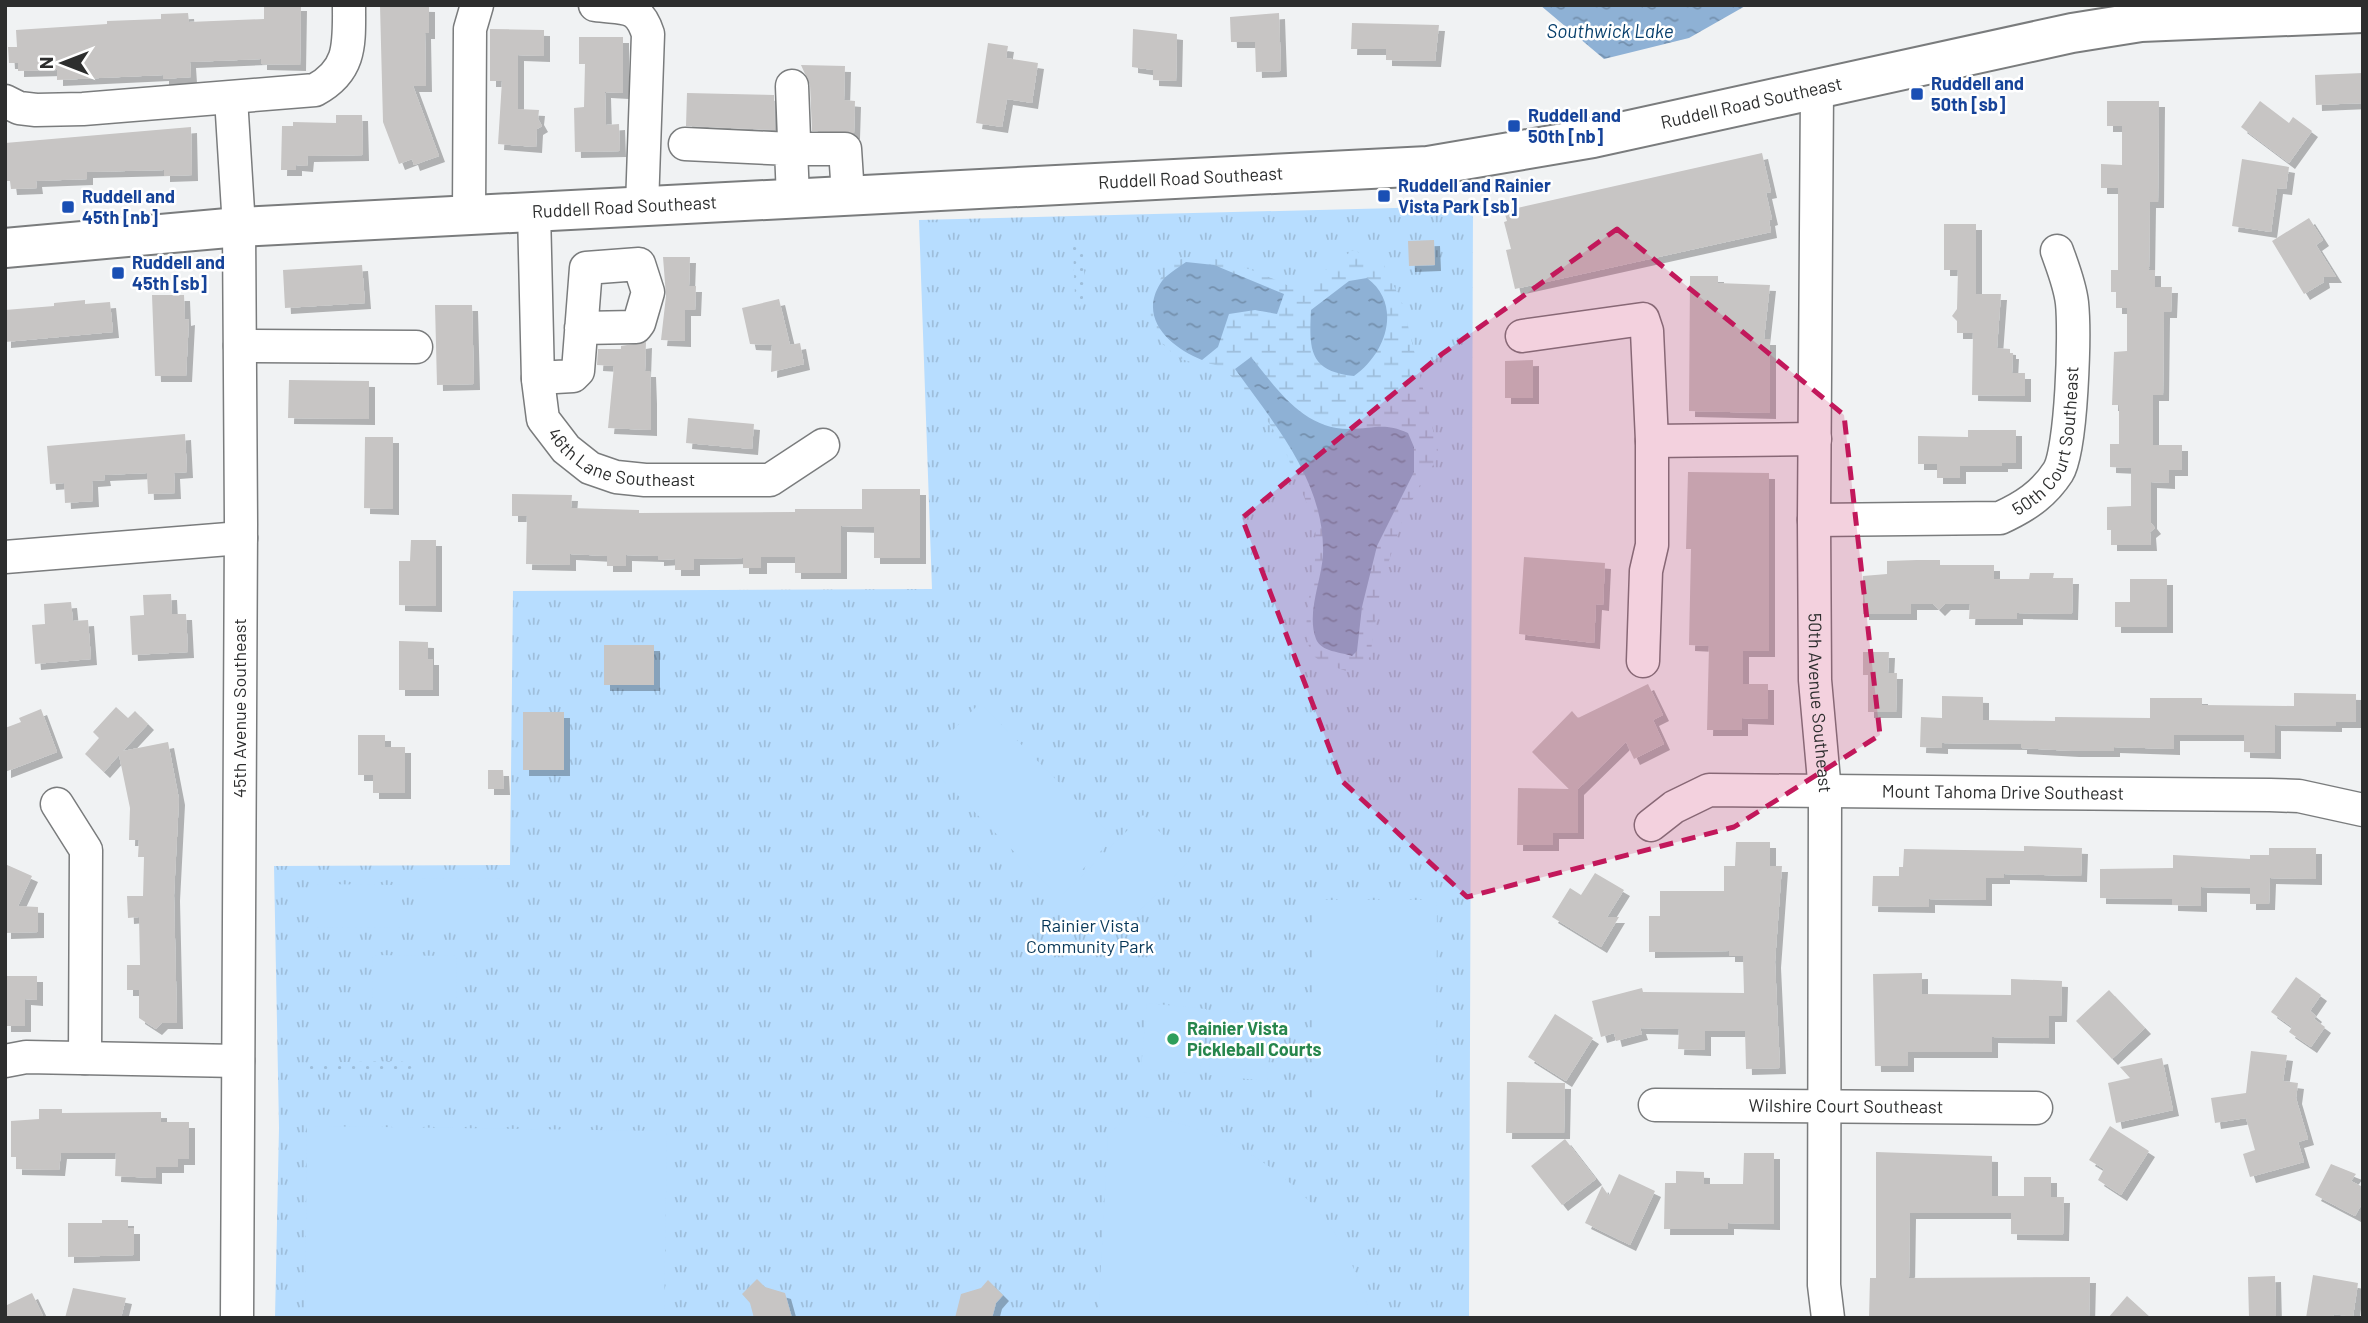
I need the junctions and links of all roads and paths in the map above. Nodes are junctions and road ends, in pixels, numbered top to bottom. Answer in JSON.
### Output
{"nodes":[{"id":1,"x":349,"y":5,"type":"edge"},
{"id":2,"x":477,"y":5,"type":"edge"},
{"id":3,"x":596,"y":5,"type":"edge"},
{"id":4,"x":2363,"y":13,"type":"edge"},
{"id":5,"x":792,"y":86,"type":"dead end"},
{"id":6,"x":1817,"y":89,"type":"junction"},
{"id":7,"x":230,"y":98,"type":"junction"},
{"id":8,"x":5,"y":101,"type":"edge"},
{"id":9,"x":685,"y":144,"type":"dead end"},
{"id":10,"x":791,"y":149,"type":"junction"},
{"id":11,"x":848,"y":195,"type":"junction"},
{"id":12,"x":793,"y":198,"type":"junction"},
{"id":13,"x":642,"y":206,"type":"junction"},
{"id":14,"x":534,"y":211,"type":"junction"},
{"id":15,"x":469,"y":214,"type":"junction"},
{"id":16,"x":239,"y":227,"type":"junction"},
{"id":17,"x":5,"y":248,"type":"edge"},
{"id":18,"x":2057,"y":251,"type":"dead end"},
{"id":19,"x":581,"y":328,"type":"dead end"},
{"id":20,"x":1522,"y":336,"type":"dead end"},
{"id":21,"x":240,"y":346,"type":"junction"},
{"id":22,"x":416,"y":347,"type":"dead end"},
{"id":23,"x":538,"y":378,"type":"junction"},
{"id":24,"x":1815,"y":439,"type":"junction"},
{"id":25,"x":1652,"y":441,"type":"junction"},
{"id":26,"x":823,"y":444,"type":"dead end"},
{"id":27,"x":1814,"y":520,"type":"junction"},
{"id":28,"x":241,"y":538,"type":"junction"},
{"id":29,"x":5,"y":557,"type":"edge"},
{"id":30,"x":1643,"y":661,"type":"dead end"},
{"id":31,"x":1825,"y":792,"type":"junction"},
{"id":32,"x":57,"y":804,"type":"dead end"},
{"id":33,"x":2363,"y":810,"type":"edge"},
{"id":34,"x":1651,"y":825,"type":"dead end"},
{"id":35,"x":85,"y":1058,"type":"junction"},
{"id":36,"x":5,"y":1061,"type":"edge"},
{"id":37,"x":238,"y":1061,"type":"junction"},
{"id":38,"x":1655,"y":1105,"type":"dead end"},
{"id":39,"x":1825,"y":1106,"type":"junction"},
{"id":40,"x":2036,"y":1108,"type":"dead end"},
{"id":41,"x":237,"y":1318,"type":"edge"},
{"id":42,"x":1828,"y":1318,"type":"edge"}],
"edges":[{"from":1,"to":7,"type":"street"},
{"from":2,"to":15,"type":"street"},
{"from":3,"to":13,"type":"street"},
{"from":4,"to":6,"type":"main road","name":"Ruddell Road Southeast"},
{"from":5,"to":10,"type":"street"},
{"from":6,"to":11,"type":"main road","name":"Ruddell Road Southeast"},
{"from":6,"to":24,"type":"street","name":"50th Avenue Southeast"},
{"from":7,"to":8,"type":"street"},
{"from":7,"to":16,"type":"street","name":"45th Avenue Southeast"},
{"from":9,"to":10,"type":"street"},
{"from":10,"to":11,"type":"street"},
{"from":10,"to":12,"type":"street"},
{"from":11,"to":12,"type":"main road","name":"Ruddell Road Southeast"},
{"from":12,"to":13,"type":"main road","name":"Ruddell Road Southeast"},
{"from":13,"to":14,"type":"main road","name":"Ruddell Road Southeast"},
{"from":14,"to":15,"type":"main road","name":"Ruddell Road Southeast"},
{"from":14,"to":23,"type":"street","name":"46th Lane Southeast"},
{"from":15,"to":16,"type":"main road","name":"Ruddell Road Southeast"},
{"from":16,"to":17,"type":"main road","name":"Ruddell Road Southeast"},
{"from":16,"to":21,"type":"street","name":"45th Avenue Southeast"},
{"from":18,"to":27,"type":"street","name":"50th Court Southeast"},
{"from":19,"to":23,"type":"street"},
{"from":20,"to":25,"type":"street"},
{"from":21,"to":22,"type":"street"},
{"from":21,"to":28,"type":"street","name":"45th Avenue Southeast"},
{"from":23,"to":26,"type":"street","name":"46th Lane Southeast"},
{"from":24,"to":25,"type":"street"},
{"from":24,"to":27,"type":"street","name":"50th Avenue Southeast"},
{"from":25,"to":30,"type":"street"},
{"from":27,"to":31,"type":"street","name":"50th Avenue Southeast"},
{"from":28,"to":29,"type":"street"},
{"from":28,"to":37,"type":"street","name":"45th Avenue Southeast"},
{"from":31,"to":33,"type":"street","name":"Mount Tahoma Drive Southeast"},
{"from":31,"to":34,"type":"street","name":"Mount Tahoma Drive Southeast"},
{"from":31,"to":39,"type":"street","name":"50th Avenue Southeast"},
{"from":32,"to":35,"type":"street"},
{"from":35,"to":36,"type":"street"},
{"from":35,"to":37,"type":"street"},
{"from":37,"to":41,"type":"street","name":"45th Avenue Southeast"},
{"from":38,"to":39,"type":"street","name":"Wilshire Court Southeast"},
{"from":39,"to":40,"type":"street","name":"Wilshire Court Southeast"},
{"from":39,"to":42,"type":"street","name":"50th Avenue Southeast"}]}
